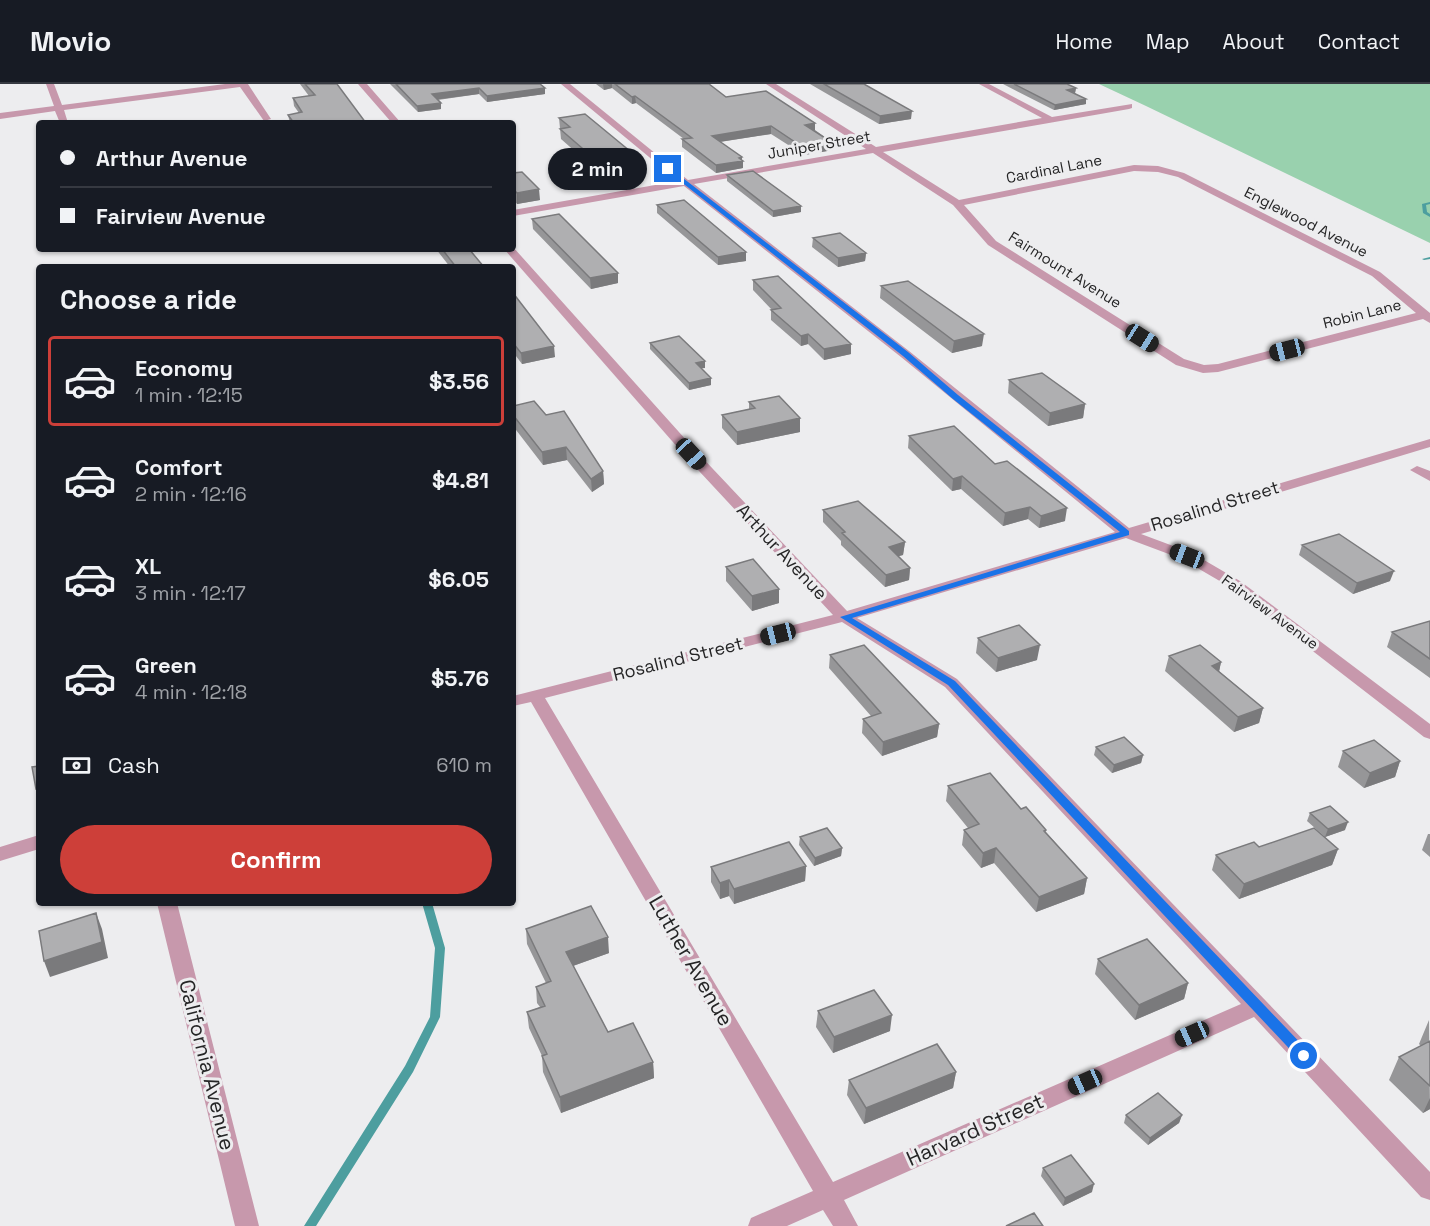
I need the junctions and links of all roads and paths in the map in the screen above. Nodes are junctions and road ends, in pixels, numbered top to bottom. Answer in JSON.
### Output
{"nodes":[{"id":1,"x":50,"y":84,"type":"edge"},
{"id":2,"x":243,"y":84,"type":"edge"},
{"id":3,"x":362,"y":84,"type":"edge"},
{"id":4,"x":565,"y":84,"type":"edge"},
{"id":5,"x":770,"y":84,"type":"edge"},
{"id":6,"x":983,"y":84,"type":"edge"},
{"id":7,"x":1129,"y":106,"type":"dead end"},
{"id":8,"x":58,"y":108,"type":"junction"},
{"id":9,"x":0,"y":116,"type":"edge"},
{"id":10,"x":267,"y":119,"type":"dead end"},
{"id":11,"x":63,"y":120,"type":"edge"},
{"id":12,"x":394,"y":120,"type":"edge"},
{"id":13,"x":1052,"y":120,"type":"junction"},
{"id":14,"x":874,"y":151,"type":"junction"},
{"id":15,"x":1158,"y":169,"type":"joint"},
{"id":16,"x":686,"y":183,"type":"junction"},
{"id":17,"x":957,"y":203,"type":"junction"},
{"id":18,"x":516,"y":212,"type":"edge"},
{"id":19,"x":511,"y":252,"type":"edge"},
{"id":20,"x":1427,"y":317,"type":"edge"},
{"id":21,"x":1203,"y":369,"type":"joint"},
{"id":22,"x":1430,"y":443,"type":"edge"},
{"id":23,"x":1126,"y":533,"type":"junction"},
{"id":24,"x":844,"y":617,"type":"junction"},
{"id":25,"x":535,"y":695,"type":"junction"},
{"id":26,"x":516,"y":700,"type":"edge"},
{"id":27,"x":1430,"y":733,"type":"edge"},
{"id":28,"x":36,"y":843,"type":"edge"},
{"id":29,"x":0,"y":854,"type":"edge"},
{"id":30,"x":168,"y":906,"type":"edge"},
{"id":31,"x":1257,"y":1005,"type":"junction"},
{"id":32,"x":1430,"y":1189,"type":"edge"},
{"id":33,"x":828,"y":1196,"type":"junction"},
{"id":34,"x":248,"y":1226,"type":"edge"},
{"id":35,"x":760,"y":1226,"type":"edge"},
{"id":36,"x":846,"y":1226,"type":"edge"}],
"edges":[{"from":1,"to":8,"type":"street"},
{"from":2,"to":8,"type":"street"},
{"from":2,"to":10,"type":"street"},
{"from":3,"to":12,"type":"street"},
{"from":4,"to":16,"type":"street","name":"Fairview Avenue"},
{"from":5,"to":14,"type":"street","name":"Fairmount Avenue"},
{"from":6,"to":13,"type":"street"},
{"from":7,"to":13,"type":"street","name":"Juniper Street"},
{"from":8,"to":9,"type":"street"},
{"from":8,"to":11,"type":"street"},
{"from":13,"to":14,"type":"street","name":"Juniper Street"},
{"from":14,"to":16,"type":"street","name":"Juniper Street"},
{"from":14,"to":17,"type":"street","name":"Fairmount Avenue"},
{"from":15,"to":17,"type":"street","name":"Cardinal Lane"},
{"from":15,"to":20,"type":"street","name":"Englewood Avenue"},
{"from":16,"to":18,"type":"street","name":"Juniper Street"},
{"from":16,"to":23,"type":"street","name":"Fairview Avenue"},
{"from":17,"to":21,"type":"street","name":"Fairmount Avenue"},
{"from":19,"to":24,"type":"street","name":"Arthur Avenue"},
{"from":20,"to":21,"type":"street","name":"Robin Lane"},
{"from":22,"to":23,"type":"street","name":"Rosalind Street"},
{"from":23,"to":24,"type":"street","name":"Rosalind Street"},
{"from":23,"to":27,"type":"street","name":"Fairview Avenue"},
{"from":24,"to":25,"type":"street","name":"Rosalind Street"},
{"from":24,"to":31,"type":"street","name":"Arthur Avenue"},
{"from":25,"to":26,"type":"street","name":"Rosalind Street"},
{"from":25,"to":33,"type":"street","name":"Luther Avenue"},
{"from":28,"to":29,"type":"street"},
{"from":30,"to":34,"type":"street","name":"California Avenue"},
{"from":31,"to":32,"type":"street","name":"Arthur Avenue"},
{"from":31,"to":33,"type":"street","name":"Harvard Street"},
{"from":33,"to":35,"type":"street","name":"Harvard Street"},
{"from":33,"to":36,"type":"street","name":"Luther Avenue"}]}
